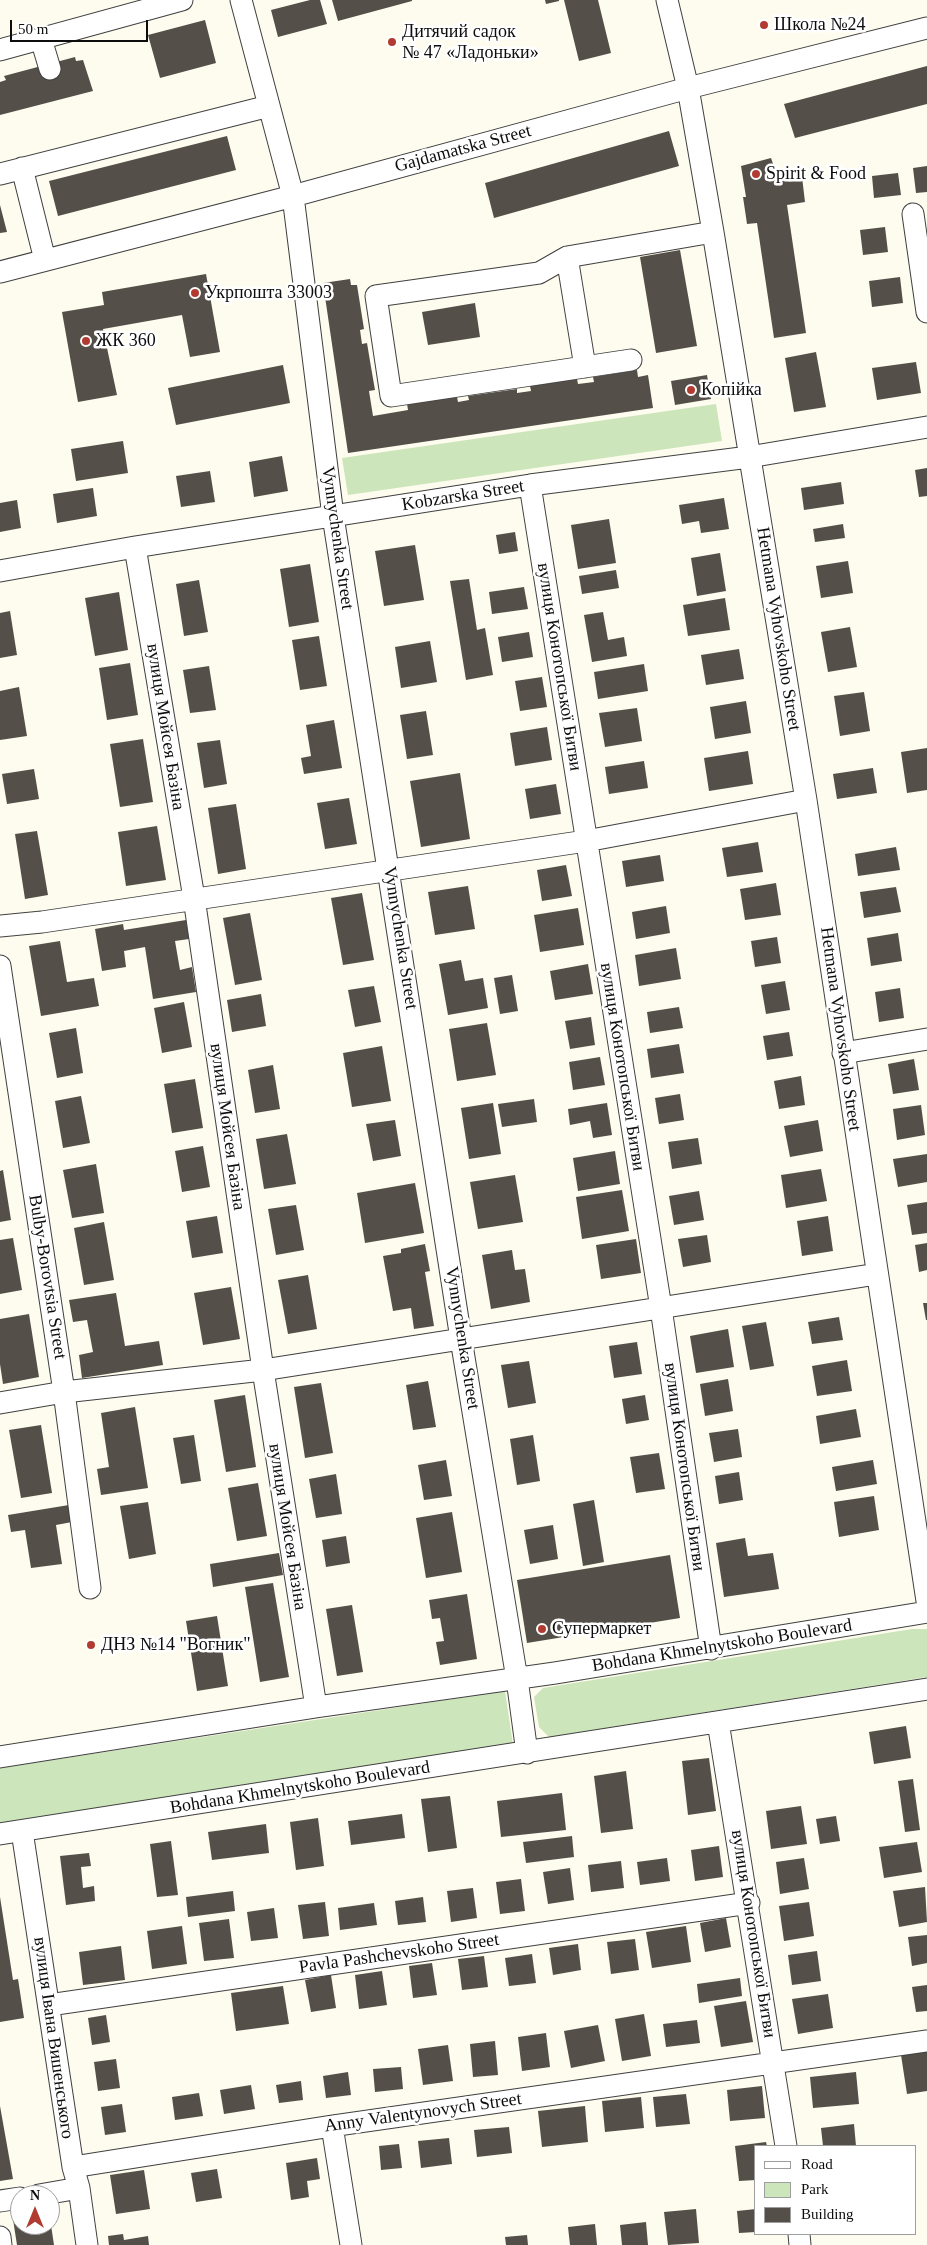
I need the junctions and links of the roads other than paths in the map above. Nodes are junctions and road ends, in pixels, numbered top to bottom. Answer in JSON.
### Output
{"nodes":[{"id":1,"x":182,"y":0,"type":"edge"},
{"id":2,"x":241,"y":0,"type":"edge"},
{"id":3,"x":667,"y":0,"type":"edge"},
{"id":4,"x":927,"y":28,"type":"edge"},
{"id":5,"x":41,"y":39,"type":"junction"},
{"id":6,"x":0,"y":50,"type":"edge"},
{"id":7,"x":50,"y":69,"type":"dead end"},
{"id":8,"x":688,"y":88,"type":"junction"},
{"id":9,"x":269,"y":106,"type":"junction"},
{"id":10,"x":22,"y":168,"type":"junction"},
{"id":11,"x":0,"y":174,"type":"edge"},
{"id":12,"x":293,"y":196,"type":"junction"},
{"id":13,"x":913,"y":214,"type":"dead end"},
{"id":14,"x":713,"y":232,"type":"junction"},
{"id":15,"x":568,"y":257,"type":"junction"},
{"id":16,"x":45,"y":260,"type":"junction"},
{"id":17,"x":0,"y":272,"type":"edge"},
{"id":18,"x":927,"y":312,"type":"edge"},
{"id":19,"x":631,"y":360,"type":"dead end"},
{"id":20,"x":585,"y":367,"type":"junction"},
{"id":21,"x":927,"y":427,"type":"edge"},
{"id":22,"x":749,"y":457,"type":"junction"},
{"id":23,"x":530,"y":485,"type":"junction"},
{"id":24,"x":333,"y":516,"type":"junction"},
{"id":25,"x":135,"y":547,"type":"junction"},
{"id":26,"x":0,"y":571,"type":"edge"},
{"id":27,"x":806,"y":800,"type":"junction"},
{"id":28,"x":586,"y":841,"type":"junction"},
{"id":29,"x":390,"y":871,"type":"junction"},
{"id":30,"x":194,"y":898,"type":"junction"},
{"id":31,"x":0,"y":926,"type":"edge"},
{"id":32,"x":0,"y":966,"type":"edge"},
{"id":33,"x":927,"y":1039,"type":"edge"},
{"id":34,"x":843,"y":1052,"type":"junction"},
{"id":35,"x":877,"y":1274,"type":"junction"},
{"id":36,"x":660,"y":1308,"type":"junction"},
{"id":37,"x":461,"y":1339,"type":"junction"},
{"id":38,"x":263,"y":1370,"type":"junction"},
{"id":39,"x":64,"y":1392,"type":"junction"},
{"id":40,"x":0,"y":1403,"type":"edge"},
{"id":41,"x":90,"y":1588,"type":"dead end"},
{"id":42,"x":927,"y":1601,"type":"edge"},
{"id":43,"x":927,"y":1612,"type":"edge"},
{"id":44,"x":711,"y":1649,"type":"junction"},
{"id":45,"x":518,"y":1679,"type":"junction"},
{"id":46,"x":927,"y":1689,"type":"edge"},
{"id":47,"x":316,"y":1707,"type":"junction"},
{"id":48,"x":718,"y":1722,"type":"junction"},
{"id":49,"x":527,"y":1753,"type":"junction"},
{"id":50,"x":0,"y":1757,"type":"edge"},
{"id":51,"x":22,"y":1831,"type":"junction"},
{"id":52,"x":0,"y":1834,"type":"edge"},
{"id":53,"x":749,"y":1903,"type":"junction"},
{"id":54,"x":48,"y":2005,"type":"junction"},
{"id":55,"x":927,"y":2041,"type":"edge"},
{"id":56,"x":774,"y":2063,"type":"junction"},
{"id":57,"x":332,"y":2126,"type":"junction"},
{"id":58,"x":786,"y":2145,"type":"edge"},
{"id":59,"x":73,"y":2167,"type":"junction"},
{"id":60,"x":79,"y":2188,"type":"junction"},
{"id":61,"x":60,"y":2191,"type":"edge"},
{"id":62,"x":0,"y":2238,"type":"edge"},
{"id":63,"x":1,"y":2245,"type":"edge"},
{"id":64,"x":87,"y":2245,"type":"edge"},
{"id":65,"x":351,"y":2245,"type":"edge"}],
"edges":[{"from":1,"to":5,"type":"street"},
{"from":2,"to":9,"type":"street","name":"Vynnychenka Street"},
{"from":3,"to":8,"type":"street","name":"Hetmana Vyhovskoho Street"},
{"from":4,"to":8,"type":"street","name":"Gajdamatska Street"},
{"from":5,"to":6,"type":"street"},
{"from":5,"to":7,"type":"street"},
{"from":8,"to":12,"type":"street","name":"Gajdamatska Street"},
{"from":8,"to":14,"type":"street","name":"Hetmana Vyhovskoho Street"},
{"from":9,"to":10,"type":"street"},
{"from":9,"to":12,"type":"street","name":"Vynnychenka Street"},
{"from":10,"to":11,"type":"street"},
{"from":10,"to":16,"type":"street"},
{"from":12,"to":16,"type":"street","name":"Gajdamatska Street"},
{"from":12,"to":24,"type":"street","name":"Vynnychenka Street"},
{"from":13,"to":18,"type":"street"},
{"from":14,"to":15,"type":"street"},
{"from":14,"to":22,"type":"street","name":"Hetmana Vyhovskoho Street"},
{"from":15,"to":20,"type":"street"},
{"from":15,"to":20,"type":"street"},
{"from":16,"to":17,"type":"street","name":"Gajdamatska Street"},
{"from":19,"to":20,"type":"street"},
{"from":21,"to":22,"type":"street","name":"Kobzarska Street"},
{"from":22,"to":23,"type":"street","name":"Kobzarska Street"},
{"from":22,"to":27,"type":"street","name":"Hetmana Vyhovskoho Street"},
{"from":23,"to":24,"type":"street","name":"Kobzarska Street"},
{"from":23,"to":28,"type":"street","name":"вулиця Конотопської Битви"},
{"from":24,"to":25,"type":"street","name":"Kobzarska Street"},
{"from":24,"to":29,"type":"street","name":"Vynnychenka Street"},
{"from":25,"to":26,"type":"street","name":"Kobzarska Street"},
{"from":25,"to":30,"type":"street","name":"вулиця Мойсея Базіна"},
{"from":27,"to":28,"type":"street"},
{"from":27,"to":34,"type":"street","name":"Hetmana Vyhovskoho Street"},
{"from":28,"to":29,"type":"street"},
{"from":28,"to":36,"type":"street","name":"вулиця Конотопської Битви"},
{"from":29,"to":30,"type":"street"},
{"from":29,"to":37,"type":"street","name":"Vynnychenka Street"},
{"from":30,"to":31,"type":"street"},
{"from":30,"to":38,"type":"street","name":"вулиця Мойсея Базіна"},
{"from":32,"to":39,"type":"street","name":"Bulby-Borovtsia Street"},
{"from":33,"to":34,"type":"street"},
{"from":34,"to":35,"type":"street","name":"Hetmana Vyhovskoho Street"},
{"from":35,"to":36,"type":"street"},
{"from":35,"to":42,"type":"street","name":"Hetmana Vyhovskoho Street"},
{"from":36,"to":37,"type":"street"},
{"from":36,"to":44,"type":"street","name":"вулиця Конотопської Битви"},
{"from":37,"to":38,"type":"street"},
{"from":37,"to":45,"type":"street","name":"Vynnychenka Street"},
{"from":38,"to":39,"type":"street"},
{"from":38,"to":47,"type":"street","name":"вулиця Мойсея Базіна"},
{"from":39,"to":40,"type":"street"},
{"from":39,"to":41,"type":"street","name":"Bulby-Borovtsia Street"},
{"from":43,"to":44,"type":"street","name":"Bohdana Khmelnytskoho Boulevard"},
{"from":44,"to":45,"type":"street","name":"Bohdana Khmelnytskoho Boulevard"},
{"from":45,"to":47,"type":"street","name":"Bohdana Khmelnytskoho Boulevard"},
{"from":45,"to":49,"type":"street"},
{"from":46,"to":48,"type":"street","name":"Bohdana Khmelnytskoho Boulevard"},
{"from":47,"to":50,"type":"street","name":"Bohdana Khmelnytskoho Boulevard"},
{"from":48,"to":49,"type":"street","name":"Bohdana Khmelnytskoho Boulevard"},
{"from":48,"to":53,"type":"street","name":"вулиця Конотопської Битви"},
{"from":49,"to":51,"type":"street","name":"Bohdana Khmelnytskoho Boulevard"},
{"from":51,"to":52,"type":"street","name":"Bohdana Khmelnytskoho Boulevard"},
{"from":51,"to":54,"type":"street","name":"вулиця Івана Вишенського"},
{"from":53,"to":54,"type":"street","name":"Pavla Pashchevskoho Street"},
{"from":53,"to":56,"type":"street","name":"вулиця Конотопської Битви"},
{"from":54,"to":59,"type":"street","name":"вулиця Івана Вишенського"},
{"from":55,"to":56,"type":"street","name":"Anny Valentynovych Street"},
{"from":56,"to":57,"type":"street","name":"Anny Valentynovych Street"},
{"from":56,"to":58,"type":"street","name":"вулиця Конотопської Битви"},
{"from":57,"to":59,"type":"street","name":"Anny Valentynovych Street"},
{"from":57,"to":65,"type":"street"},
{"from":59,"to":60,"type":"street","name":"вулиця Івана Вишенського"},
{"from":60,"to":61,"type":"street"},
{"from":60,"to":64,"type":"street","name":"вулиця Івана Вишенського"},
{"from":62,"to":63,"type":"street"}]}
